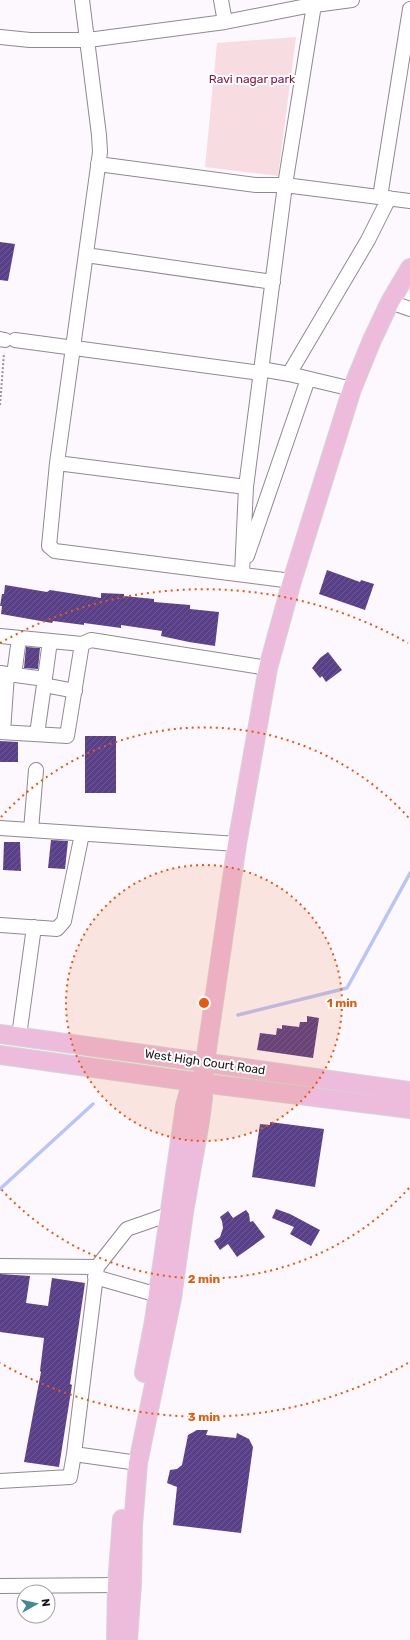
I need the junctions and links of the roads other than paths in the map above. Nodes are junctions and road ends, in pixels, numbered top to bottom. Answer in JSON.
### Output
{"nodes":[{"id":1,"x":82,"y":0,"type":"edge"},
{"id":2,"x":221,"y":0,"type":"edge"},
{"id":3,"x":352,"y":0,"type":"edge"},
{"id":4,"x":314,"y":3,"type":"edge"},
{"id":5,"x":410,"y":9,"type":"edge"},
{"id":6,"x":225,"y":22,"type":"junction"},
{"id":7,"x":0,"y":37,"type":"edge"},
{"id":8,"x":88,"y":40,"type":"junction"},
{"id":9,"x":98,"y":164,"type":"junction"},
{"id":10,"x":286,"y":185,"type":"junction"},
{"id":11,"x":384,"y":198,"type":"junction"},
{"id":12,"x":410,"y":201,"type":"edge"},
{"id":13,"x":86,"y":255,"type":"junction"},
{"id":14,"x":410,"y":268,"type":"edge"},
{"id":15,"x":273,"y":282,"type":"junction"},
{"id":16,"x":390,"y":302,"type":"junction"},
{"id":17,"x":410,"y":309,"type":"edge"},
{"id":18,"x":7,"y":340,"type":"edge"},
{"id":19,"x":73,"y":348,"type":"junction"},
{"id":20,"x":261,"y":371,"type":"junction"},
{"id":21,"x":289,"y":374,"type":"junction"},
{"id":22,"x":308,"y":378,"type":"junction"},
{"id":23,"x":352,"y":389,"type":"junction"},
{"id":24,"x":57,"y":463,"type":"junction"},
{"id":25,"x":246,"y":487,"type":"junction"},
{"id":26,"x":242,"y":570,"type":"junction"},
{"id":27,"x":292,"y":581,"type":"junction"},
{"id":28,"x":0,"y":636,"type":"edge"},
{"id":29,"x":19,"y":638,"type":"junction"},
{"id":30,"x":50,"y":641,"type":"junction"},
{"id":31,"x":82,"y":644,"type":"junction"},
{"id":32,"x":268,"y":668,"type":"junction"},
{"id":33,"x":7,"y":674,"type":"edge"},
{"id":34,"x":45,"y":682,"type":"junction"},
{"id":35,"x":75,"y":691,"type":"junction"},
{"id":36,"x":1,"y":732,"type":"edge"},
{"id":37,"x":37,"y":734,"type":"junction"},
{"id":38,"x":36,"y":770,"type":"dead end"},
{"id":39,"x":0,"y":828,"type":"edge"},
{"id":40,"x":31,"y":830,"type":"junction"},
{"id":41,"x":82,"y":834,"type":"junction"},
{"id":42,"x":237,"y":844,"type":"junction"},
{"id":43,"x":0,"y":925,"type":"edge"},
{"id":44,"x":34,"y":927,"type":"junction"},
{"id":45,"x":0,"y":1034,"type":"edge"},
{"id":46,"x":19,"y":1036,"type":"junction"},
{"id":47,"x":0,"y":1055,"type":"edge"},
{"id":48,"x":206,"y":1062,"type":"junction"},
{"id":49,"x":202,"y":1083,"type":"junction"},
{"id":50,"x":410,"y":1091,"type":"edge"},
{"id":51,"x":410,"y":1109,"type":"edge"},
{"id":52,"x":170,"y":1214,"type":"junction"},
{"id":53,"x":0,"y":1266,"type":"edge"},
{"id":54,"x":96,"y":1272,"type":"junction"},
{"id":55,"x":158,"y":1295,"type":"junction"},
{"id":56,"x":74,"y":1454,"type":"junction"},
{"id":57,"x":133,"y":1462,"type":"junction"},
{"id":58,"x":0,"y":1481,"type":"edge"},
{"id":59,"x":127,"y":1526,"type":"junction"},
{"id":60,"x":117,"y":1585,"type":"junction"},
{"id":61,"x":0,"y":1586,"type":"edge"},
{"id":62,"x":116,"y":1640,"type":"edge"},
{"id":63,"x":128,"y":1640,"type":"edge"}],
"edges":[{"from":1,"to":8,"type":"street"},
{"from":2,"to":6,"type":"street"},
{"from":3,"to":4,"type":"street"},
{"from":4,"to":6,"type":"street"},
{"from":4,"to":10,"type":"street"},
{"from":5,"to":11,"type":"street"},
{"from":6,"to":8,"type":"street"},
{"from":7,"to":8,"type":"street"},
{"from":8,"to":9,"type":"street"},
{"from":9,"to":10,"type":"street"},
{"from":9,"to":13,"type":"street"},
{"from":10,"to":11,"type":"street"},
{"from":10,"to":15,"type":"street"},
{"from":11,"to":12,"type":"street"},
{"from":11,"to":21,"type":"street"},
{"from":13,"to":15,"type":"street"},
{"from":13,"to":19,"type":"street"},
{"from":14,"to":16,"type":"main road"},
{"from":15,"to":20,"type":"street"},
{"from":16,"to":17,"type":"street"},
{"from":16,"to":23,"type":"main road"},
{"from":18,"to":19,"type":"street"},
{"from":19,"to":20,"type":"street"},
{"from":19,"to":24,"type":"street"},
{"from":20,"to":21,"type":"street"},
{"from":20,"to":25,"type":"street"},
{"from":21,"to":22,"type":"street"},
{"from":22,"to":23,"type":"street"},
{"from":22,"to":26,"type":"street"},
{"from":23,"to":27,"type":"main road"},
{"from":24,"to":25,"type":"street"},
{"from":24,"to":26,"type":"street"},
{"from":25,"to":26,"type":"street"},
{"from":26,"to":27,"type":"street"},
{"from":27,"to":32,"type":"main road"},
{"from":28,"to":29,"type":"street"},
{"from":29,"to":30,"type":"street"},
{"from":29,"to":33,"type":"street"},
{"from":30,"to":31,"type":"street"},
{"from":30,"to":34,"type":"street"},
{"from":31,"to":32,"type":"street"},
{"from":31,"to":35,"type":"street"},
{"from":32,"to":42,"type":"main road"},
{"from":33,"to":34,"type":"street"},
{"from":33,"to":36,"type":"street"},
{"from":34,"to":35,"type":"street"},
{"from":34,"to":37,"type":"street"},
{"from":35,"to":37,"type":"street"},
{"from":36,"to":37,"type":"street"},
{"from":38,"to":40,"type":"street"},
{"from":39,"to":40,"type":"street"},
{"from":40,"to":41,"type":"street"},
{"from":41,"to":42,"type":"street"},
{"from":41,"to":44,"type":"street"},
{"from":42,"to":48,"type":"main road"},
{"from":43,"to":44,"type":"street"},
{"from":44,"to":46,"type":"street"},
{"from":45,"to":46,"type":"main road","name":"West High Court Road"},
{"from":46,"to":48,"type":"main road","name":"West High Court Road"},
{"from":47,"to":49,"type":"main road","name":"West High Court Road"},
{"from":48,"to":49,"type":"main road"},
{"from":48,"to":50,"type":"main road","name":"West High Court Road"},
{"from":49,"to":51,"type":"main road","name":"West High Court Road"},
{"from":49,"to":52,"type":"main road"},
{"from":49,"to":57,"type":"main road"},
{"from":52,"to":54,"type":"street"},
{"from":52,"to":55,"type":"main road"},
{"from":53,"to":54,"type":"street"},
{"from":54,"to":55,"type":"street"},
{"from":54,"to":56,"type":"street"},
{"from":55,"to":57,"type":"main road"},
{"from":56,"to":57,"type":"street"},
{"from":56,"to":58,"type":"street"},
{"from":57,"to":59,"type":"main road"},
{"from":59,"to":60,"type":"main road"},
{"from":59,"to":63,"type":"main road"},
{"from":60,"to":61,"type":"street"},
{"from":60,"to":62,"type":"main road"}]}
